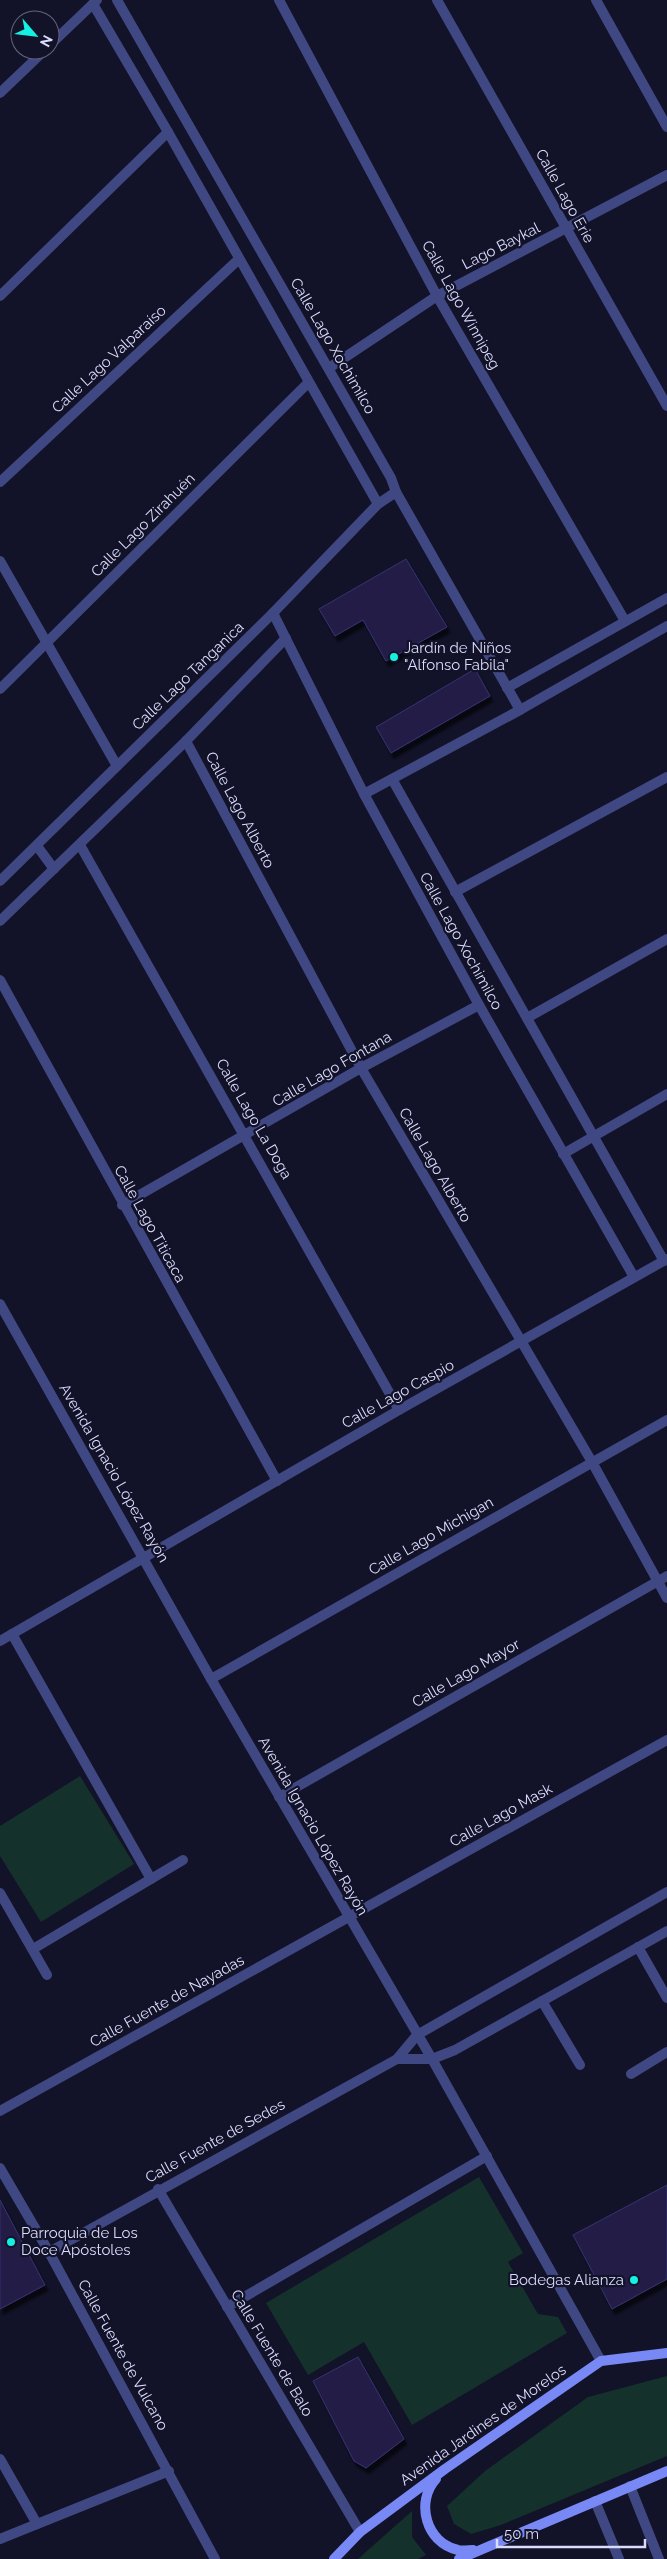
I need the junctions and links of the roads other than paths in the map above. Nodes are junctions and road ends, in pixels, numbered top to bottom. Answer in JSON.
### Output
{"nodes":[{"id":1,"x":117,"y":0,"type":"edge"},
{"id":2,"x":279,"y":0,"type":"edge"},
{"id":3,"x":438,"y":0,"type":"edge"},
{"id":4,"x":596,"y":0,"type":"edge"},
{"id":5,"x":95,"y":2,"type":"edge"},
{"id":6,"x":60,"y":35,"type":"edge"},
{"id":7,"x":35,"y":60,"type":"edge"},
{"id":8,"x":0,"y":93,"type":"edge"},
{"id":9,"x":667,"y":127,"type":"edge"},
{"id":10,"x":168,"y":132,"type":"junction"},
{"id":11,"x":667,"y":175,"type":"edge"},
{"id":12,"x":566,"y":229,"type":"junction"},
{"id":13,"x":239,"y":259,"type":"junction"},
{"id":14,"x":0,"y":296,"type":"edge"},
{"id":15,"x":437,"y":296,"type":"junction"},
{"id":16,"x":329,"y":368,"type":"junction"},
{"id":17,"x":308,"y":383,"type":"junction"},
{"id":18,"x":667,"y":406,"type":"edge"},
{"id":19,"x":0,"y":482,"type":"edge"},
{"id":20,"x":396,"y":492,"type":"junction"},
{"id":21,"x":378,"y":504,"type":"junction"},
{"id":22,"x":0,"y":561,"type":"edge"},
{"id":23,"x":667,"y":598,"type":"edge"},
{"id":24,"x":273,"y":613,"type":"junction"},
{"id":25,"x":625,"y":621,"type":"junction"},
{"id":26,"x":667,"y":626,"type":"edge"},
{"id":27,"x":286,"y":638,"type":"junction"},
{"id":28,"x":46,"y":643,"type":"junction"},
{"id":29,"x":507,"y":688,"type":"junction"},
{"id":30,"x":0,"y":689,"type":"edge"},
{"id":31,"x":520,"y":710,"type":"junction"},
{"id":32,"x":186,"y":741,"type":"junction"},
{"id":33,"x":117,"y":766,"type":"junction"},
{"id":34,"x":667,"y":777,"type":"edge"},
{"id":35,"x":392,"y":780,"type":"junction"},
{"id":36,"x":364,"y":794,"type":"junction"},
{"id":37,"x":80,"y":845,"type":"junction"},
{"id":38,"x":37,"y":846,"type":"junction"},
{"id":39,"x":54,"y":869,"type":"junction"},
{"id":40,"x":0,"y":882,"type":"edge"},
{"id":41,"x":455,"y":892,"type":"junction"},
{"id":42,"x":0,"y":921,"type":"edge"},
{"id":43,"x":667,"y":939,"type":"edge"},
{"id":44,"x":0,"y":980,"type":"edge"},
{"id":45,"x":479,"y":1005,"type":"junction"},
{"id":46,"x":527,"y":1018,"type":"junction"},
{"id":47,"x":361,"y":1068,"type":"junction"},
{"id":48,"x":667,"y":1094,"type":"edge"},
{"id":49,"x":246,"y":1135,"type":"junction"},
{"id":50,"x":593,"y":1136,"type":"junction"},
{"id":51,"x":564,"y":1154,"type":"junction"},
{"id":52,"x":122,"y":1205,"type":"junction"},
{"id":53,"x":666,"y":1260,"type":"edge"},
{"id":54,"x":634,"y":1278,"type":"junction"},
{"id":55,"x":0,"y":1304,"type":"edge"},
{"id":56,"x":521,"y":1343,"type":"junction"},
{"id":57,"x":399,"y":1410,"type":"junction"},
{"id":58,"x":667,"y":1420,"type":"edge"},
{"id":59,"x":592,"y":1462,"type":"junction"},
{"id":60,"x":277,"y":1481,"type":"junction"},
{"id":61,"x":144,"y":1557,"type":"junction"},
{"id":62,"x":662,"y":1579,"type":"edge"},
{"id":63,"x":667,"y":1598,"type":"edge"},
{"id":64,"x":12,"y":1634,"type":"junction"},
{"id":65,"x":0,"y":1641,"type":"edge"},
{"id":66,"x":211,"y":1679,"type":"junction"},
{"id":67,"x":667,"y":1740,"type":"edge"},
{"id":68,"x":279,"y":1797,"type":"junction"},
{"id":69,"x":183,"y":1860,"type":"dead end"},
{"id":70,"x":151,"y":1879,"type":"junction"},
{"id":71,"x":667,"y":1892,"type":"edge"},
{"id":72,"x":0,"y":1893,"type":"edge"},
{"id":73,"x":349,"y":1917,"type":"junction"},
{"id":74,"x":667,"y":1931,"type":"edge"},
{"id":75,"x":638,"y":1947,"type":"junction"},
{"id":76,"x":33,"y":1949,"type":"junction"},
{"id":77,"x":47,"y":1975,"type":"dead end"},
{"id":78,"x":667,"y":1998,"type":"edge"},
{"id":79,"x":542,"y":2001,"type":"junction"},
{"id":80,"x":418,"y":2035,"type":"junction"},
{"id":81,"x":667,"y":2052,"type":"edge"},
{"id":82,"x":397,"y":2059,"type":"junction"},
{"id":83,"x":432,"y":2059,"type":"junction"},
{"id":84,"x":580,"y":2065,"type":"dead end"},
{"id":85,"x":631,"y":2074,"type":"dead end"},
{"id":86,"x":0,"y":2111,"type":"edge"},
{"id":87,"x":487,"y":2156,"type":"junction"},
{"id":88,"x":0,"y":2168,"type":"edge"},
{"id":89,"x":158,"y":2189,"type":"junction"},
{"id":90,"x":49,"y":2252,"type":"junction"},
{"id":91,"x":227,"y":2307,"type":"junction"},
{"id":92,"x":667,"y":2353,"type":"edge"},
{"id":93,"x":602,"y":2361,"type":"junction"},
{"id":94,"x":0,"y":2459,"type":"edge"},
{"id":95,"x":445,"y":2469,"type":"junction"},
{"id":96,"x":169,"y":2471,"type":"junction"},
{"id":97,"x":667,"y":2471,"type":"edge"},
{"id":98,"x":630,"y":2486,"type":"junction"},
{"id":99,"x":595,"y":2501,"type":"junction"},
{"id":100,"x":37,"y":2524,"type":"junction"},
{"id":101,"x":360,"y":2532,"type":"junction"},
{"id":102,"x":0,"y":2539,"type":"edge"},
{"id":103,"x":478,"y":2549,"type":"junction"},
{"id":104,"x":215,"y":2559,"type":"edge"},
{"id":105,"x":334,"y":2559,"type":"edge"},
{"id":106,"x":459,"y":2559,"type":"edge"},
{"id":107,"x":619,"y":2559,"type":"edge"},
{"id":108,"x":659,"y":2559,"type":"edge"}],
"edges":[{"from":1,"to":16,"type":"street","name":"Calle Lago Xochimilco"},
{"from":2,"to":15,"type":"street","name":"Calle Lago Winnipeg"},
{"from":3,"to":12,"type":"street","name":"Calle Lago Erie"},
{"from":4,"to":9,"type":"street"},
{"from":5,"to":6,"type":"street"},
{"from":5,"to":10,"type":"street"},
{"from":7,"to":8,"type":"street"},
{"from":10,"to":13,"type":"street"},
{"from":10,"to":14,"type":"street"},
{"from":11,"to":12,"type":"street","name":"Lago Baykal"},
{"from":12,"to":15,"type":"street","name":"Lago Baykal"},
{"from":12,"to":18,"type":"street","name":"Calle Lago Erie"},
{"from":13,"to":17,"type":"street"},
{"from":13,"to":19,"type":"street","name":"Calle Lago Valparaíso"},
{"from":15,"to":16,"type":"street","name":"Lago Baykal"},
{"from":15,"to":25,"type":"street","name":"Calle Lago Winnipeg"},
{"from":16,"to":20,"type":"street","name":"Calle Lago Xochimilco"},
{"from":17,"to":21,"type":"street"},
{"from":17,"to":28,"type":"street","name":"Calle Lago Zirahuén"},
{"from":20,"to":21,"type":"street","name":"Calle Lago Tanganica"},
{"from":20,"to":29,"type":"street","name":"Calle Lago Xochimilco"},
{"from":21,"to":24,"type":"street","name":"Calle Lago Tanganica"},
{"from":22,"to":28,"type":"street"},
{"from":23,"to":25,"type":"street"},
{"from":24,"to":27,"type":"street","name":"Calle Lago Xochimilco"},
{"from":24,"to":33,"type":"street","name":"Calle Lago Tanganica"},
{"from":25,"to":29,"type":"street"},
{"from":26,"to":31,"type":"street"},
{"from":27,"to":32,"type":"street"},
{"from":27,"to":36,"type":"street","name":"Calle Lago Xochimilco"},
{"from":28,"to":30,"type":"street","name":"Calle Lago Zirahuén"},
{"from":28,"to":33,"type":"street"},
{"from":29,"to":31,"type":"street","name":"Calle Lago Xochimilco"},
{"from":31,"to":35,"type":"street"},
{"from":32,"to":37,"type":"street"},
{"from":32,"to":47,"type":"street","name":"Calle Lago Alberto"},
{"from":33,"to":38,"type":"street","name":"Calle Lago Tanganica"},
{"from":34,"to":41,"type":"street"},
{"from":35,"to":36,"type":"street"},
{"from":35,"to":41,"type":"street","name":"Calle Lago Xochimilco"},
{"from":36,"to":45,"type":"street","name":"Calle Lago Xochimilco"},
{"from":37,"to":39,"type":"street"},
{"from":37,"to":49,"type":"street","name":"Calle Lago La Doga"},
{"from":38,"to":39,"type":"street"},
{"from":38,"to":40,"type":"street","name":"Calle Lago Tanganica"},
{"from":39,"to":42,"type":"street"},
{"from":41,"to":46,"type":"street","name":"Calle Lago Xochimilco"},
{"from":43,"to":46,"type":"street"},
{"from":44,"to":52,"type":"street","name":"Calle Lago Titicaca"},
{"from":45,"to":47,"type":"street","name":"Calle Lago Fontana"},
{"from":45,"to":51,"type":"street","name":"Calle Lago Xochimilco"},
{"from":46,"to":50,"type":"street","name":"Calle Lago Xochimilco"},
{"from":47,"to":49,"type":"street","name":"Calle Lago Fontana"},
{"from":47,"to":56,"type":"street","name":"Calle Lago Alberto"},
{"from":48,"to":50,"type":"street"},
{"from":49,"to":52,"type":"street","name":"Calle Lago Fontana"},
{"from":49,"to":57,"type":"street","name":"Calle Lago La Doga"},
{"from":50,"to":51,"type":"street"},
{"from":50,"to":53,"type":"street","name":"Calle Lago Xochimilco"},
{"from":51,"to":54,"type":"street","name":"Calle Lago Xochimilco"},
{"from":52,"to":60,"type":"street","name":"Calle Lago Titicaca"},
{"from":53,"to":54,"type":"street","name":"Calle Lago Caspio"},
{"from":54,"to":56,"type":"street","name":"Calle Lago Caspio"},
{"from":55,"to":61,"type":"street","name":"Avenida Ignacio López Rayón"},
{"from":56,"to":57,"type":"street","name":"Calle Lago Caspio"},
{"from":56,"to":59,"type":"street","name":"Calle Lago Alberto"},
{"from":57,"to":60,"type":"street","name":"Calle Lago Caspio"},
{"from":58,"to":59,"type":"street","name":"Calle Lago Michigan"},
{"from":59,"to":62,"type":"street","name":"Calle Lago Alberto"},
{"from":59,"to":66,"type":"street","name":"Calle Lago Michigan"},
{"from":60,"to":61,"type":"street","name":"Calle Lago Caspio"},
{"from":61,"to":64,"type":"street","name":"Calle Lago Caspio"},
{"from":61,"to":66,"type":"street","name":"Avenida Ignacio López Rayón"},
{"from":62,"to":63,"type":"street","name":"Calle Lago Alberto"},
{"from":62,"to":68,"type":"street","name":"Calle Lago Mayor"},
{"from":64,"to":65,"type":"street","name":"Calle Lago Caspio"},
{"from":64,"to":70,"type":"street"},
{"from":66,"to":68,"type":"street","name":"Avenida Ignacio López Rayón"},
{"from":67,"to":73,"type":"street","name":"Calle Lago Mask"},
{"from":68,"to":73,"type":"street","name":"Avenida Ignacio López Rayón"},
{"from":69,"to":70,"type":"street"},
{"from":70,"to":76,"type":"street"},
{"from":71,"to":80,"type":"street","name":"Calle Fuente de Sedes"},
{"from":72,"to":76,"type":"street"},
{"from":73,"to":80,"type":"street","name":"Avenida Ignacio López Rayón"},
{"from":73,"to":86,"type":"street","name":"Calle Fuente de Nayadas"},
{"from":74,"to":75,"type":"street"},
{"from":75,"to":78,"type":"street"},
{"from":75,"to":79,"type":"street"},
{"from":76,"to":77,"type":"street"},
{"from":79,"to":83,"type":"street"},
{"from":79,"to":84,"type":"street"},
{"from":80,"to":82,"type":"street","name":"Calle Fuente de Sedes"},
{"from":80,"to":83,"type":"street","name":"Avenida Ignacio López Rayón"},
{"from":81,"to":85,"type":"street"},
{"from":82,"to":83,"type":"street","name":"Calle Fuente de Sedes"},
{"from":82,"to":89,"type":"street","name":"Calle Fuente de Sedes"},
{"from":83,"to":87,"type":"street","name":"Avenida Ignacio López Rayón"},
{"from":87,"to":91,"type":"street"},
{"from":87,"to":93,"type":"street","name":"Avenida Ignacio López Rayón"},
{"from":88,"to":90,"type":"street","name":"Calle Fuente de Vulcano"},
{"from":89,"to":90,"type":"street","name":"Calle Fuente de Sedes"},
{"from":89,"to":91,"type":"street","name":"Calle Fuente de Balo"},
{"from":90,"to":96,"type":"street","name":"Calle Fuente de Vulcano"},
{"from":91,"to":101,"type":"street","name":"Calle Fuente de Balo"},
{"from":92,"to":93,"type":"main road","name":"Avenida Jardines de Morelos"},
{"from":93,"to":95,"type":"main road","name":"Avenida Jardines de Morelos"},
{"from":94,"to":100,"type":"street"},
{"from":95,"to":101,"type":"main road","name":"Avenida Jardines de Morelos"},
{"from":95,"to":103,"type":"main road"},
{"from":96,"to":100,"type":"street"},
{"from":96,"to":104,"type":"street","name":"Calle Fuente de Vulcano"},
{"from":97,"to":98,"type":"main road"},
{"from":98,"to":99,"type":"main road"},
{"from":98,"to":108,"type":"street"},
{"from":99,"to":103,"type":"main road"},
{"from":99,"to":107,"type":"street"},
{"from":100,"to":102,"type":"street"},
{"from":101,"to":105,"type":"main road","name":"Avenida Jardines de Morelos"},
{"from":103,"to":106,"type":"main road"}]}
